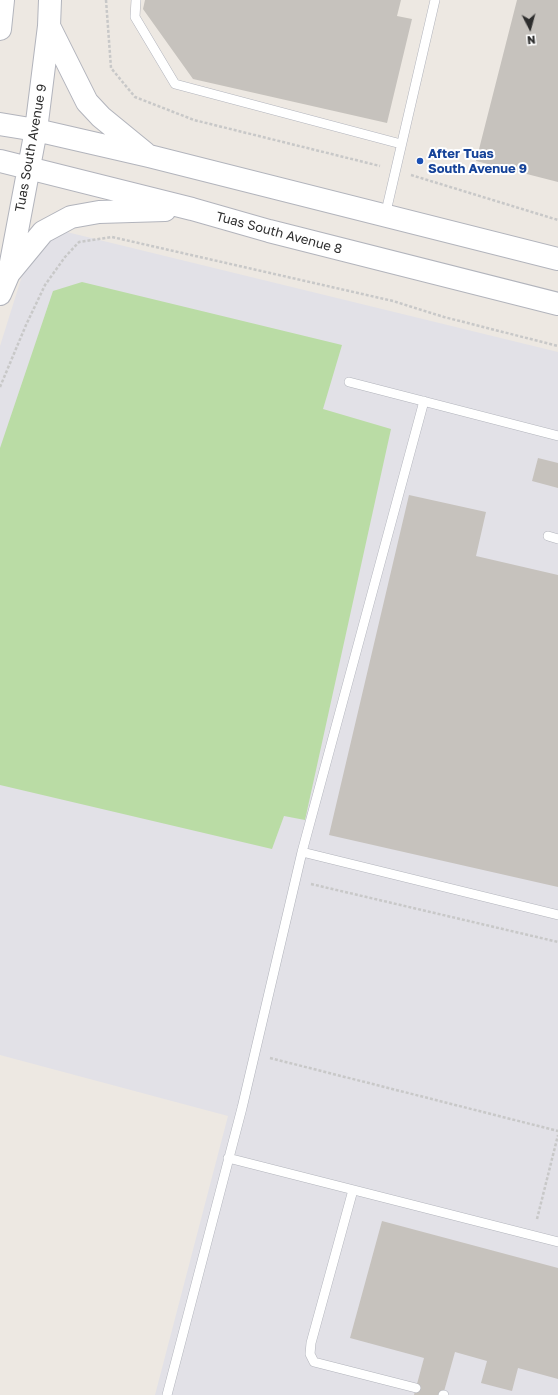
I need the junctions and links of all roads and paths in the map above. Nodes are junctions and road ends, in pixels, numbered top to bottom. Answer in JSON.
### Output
{"nodes":[{"id":1,"x":50,"y":0,"type":"edge"},
{"id":2,"x":106,"y":0,"type":"edge"},
{"id":3,"x":136,"y":0,"type":"edge"},
{"id":4,"x":435,"y":0,"type":"edge"},
{"id":5,"x":49,"y":26,"type":"junction"},
{"id":6,"x":0,"y":124,"type":"edge"},
{"id":7,"x":36,"y":130,"type":"junction"},
{"id":8,"x":401,"y":144,"type":"junction"},
{"id":9,"x":149,"y":156,"type":"junction"},
{"id":10,"x":0,"y":161,"type":"edge"},
{"id":11,"x":29,"y":169,"type":"junction"},
{"id":12,"x":395,"y":170,"type":"junction"},
{"id":13,"x":192,"y":209,"type":"junction"},
{"id":14,"x":384,"y":216,"type":"junction"},
{"id":15,"x":558,"y":220,"type":"edge"},
{"id":16,"x":558,"y":259,"type":"edge"},
{"id":17,"x":9,"y":273,"type":"junction"},
{"id":18,"x":0,"y":294,"type":"edge"},
{"id":19,"x":558,"y":304,"type":"edge"},
{"id":20,"x":558,"y":346,"type":"edge"},
{"id":21,"x":349,"y":382,"type":"dead end"},
{"id":22,"x":0,"y":387,"type":"edge"},
{"id":23,"x":424,"y":401,"type":"junction"},
{"id":24,"x":558,"y":436,"type":"edge"},
{"id":25,"x":548,"y":536,"type":"dead end"},
{"id":26,"x":558,"y":539,"type":"edge"},
{"id":27,"x":302,"y":852,"type":"junction"},
{"id":28,"x":296,"y":880,"type":"junction"},
{"id":29,"x":558,"y":915,"type":"edge"},
{"id":30,"x":558,"y":942,"type":"edge"},
{"id":31,"x":254,"y":1054,"type":"junction"},
{"id":32,"x":558,"y":1131,"type":"edge"},
{"id":33,"x":558,"y":1135,"type":"edge"},
{"id":34,"x":228,"y":1158,"type":"junction"},
{"id":35,"x":352,"y":1190,"type":"junction"},
{"id":36,"x":534,"y":1235,"type":"junction"},
{"id":37,"x":558,"y":1242,"type":"edge"},
{"id":38,"x":416,"y":1388,"type":"dead end"},
{"id":39,"x":167,"y":1395,"type":"edge"}],
"edges":[{"from":1,"to":5,"type":"street","name":"Tuas South Avenue 9"},
{"from":2,"to":12,"type":"path"},
{"from":3,"to":8,"type":"lane"},
{"from":4,"to":8,"type":"lane"},
{"from":5,"to":7,"type":"street","name":"Tuas South Avenue 9"},
{"from":5,"to":9,"type":"street"},
{"from":6,"to":7,"type":"street"},
{"from":7,"to":9,"type":"street"},
{"from":7,"to":11,"type":"street","name":"Tuas South Avenue 9"},
{"from":8,"to":12,"type":"lane"},
{"from":9,"to":14,"type":"street"},
{"from":10,"to":11,"type":"street","name":"Tuas South Avenue 8"},
{"from":11,"to":13,"type":"street","name":"Tuas South Avenue 8"},
{"from":11,"to":17,"type":"street","name":"Tuas South Avenue 9"},
{"from":12,"to":14,"type":"lane"},
{"from":12,"to":15,"type":"path"},
{"from":13,"to":17,"type":"street"},
{"from":13,"to":19,"type":"street","name":"Tuas South Avenue 8"},
{"from":14,"to":16,"type":"street"},
{"from":17,"to":18,"type":"street","name":"Tuas South Avenue 9"},
{"from":20,"to":22,"type":"path"},
{"from":21,"to":23,"type":"lane"},
{"from":23,"to":24,"type":"lane"},
{"from":23,"to":27,"type":"lane"},
{"from":25,"to":26,"type":"lane"},
{"from":27,"to":28,"type":"lane"},
{"from":27,"to":29,"type":"lane"},
{"from":28,"to":30,"type":"path"},
{"from":28,"to":31,"type":"lane"},
{"from":31,"to":32,"type":"path"},
{"from":31,"to":34,"type":"lane"},
{"from":33,"to":36,"type":"path"},
{"from":34,"to":35,"type":"lane"},
{"from":34,"to":39,"type":"lane"},
{"from":35,"to":36,"type":"lane"},
{"from":35,"to":38,"type":"lane"},
{"from":36,"to":37,"type":"lane"}]}
